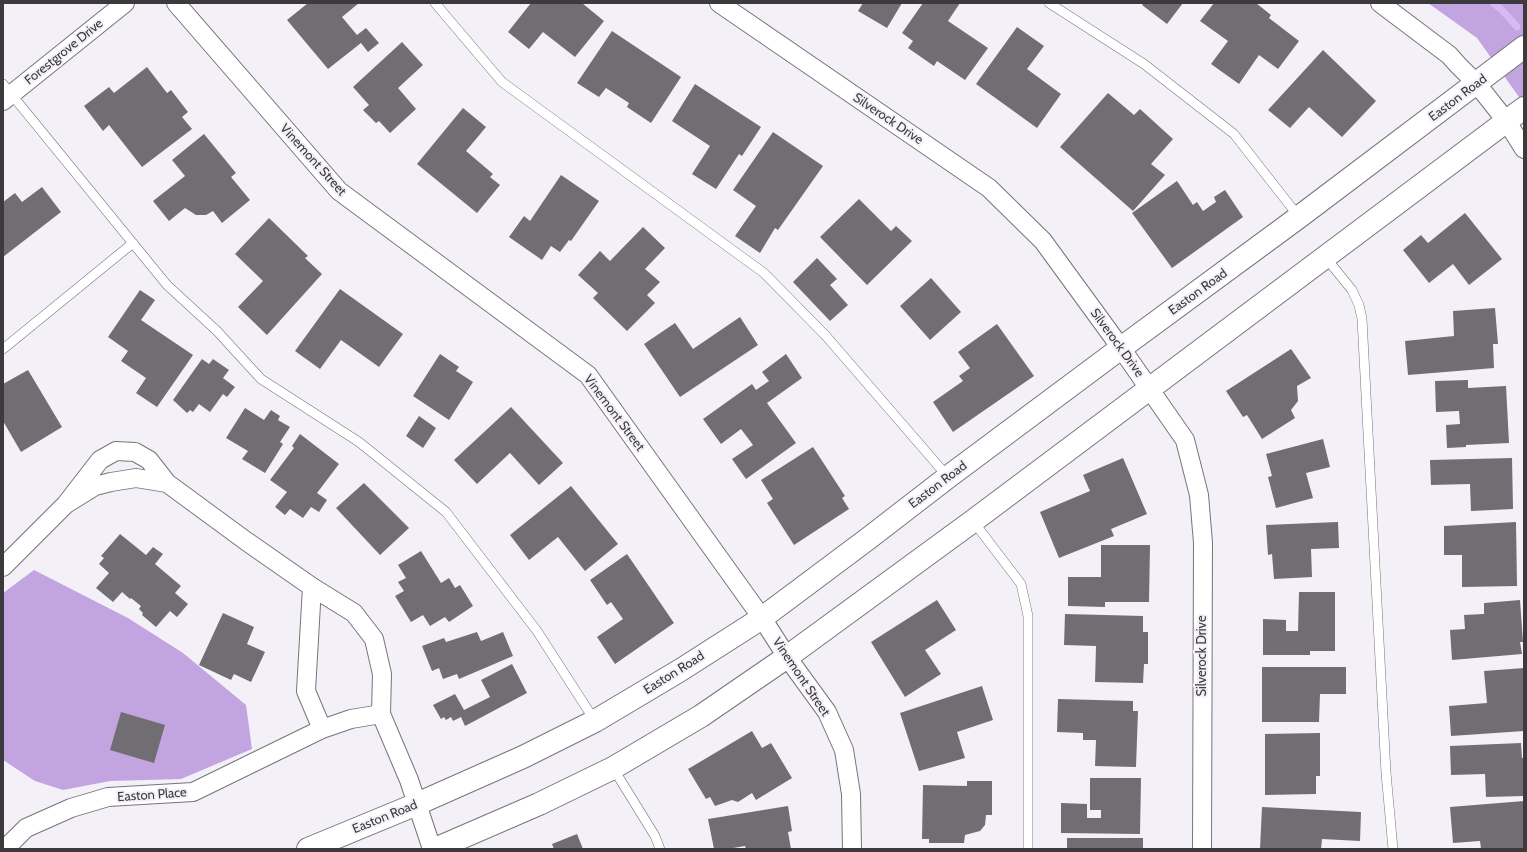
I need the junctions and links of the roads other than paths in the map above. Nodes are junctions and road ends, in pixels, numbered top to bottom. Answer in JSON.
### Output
{"nodes":[{"id":1,"x":125,"y":3,"type":"edge"},
{"id":2,"x":176,"y":3,"type":"edge"},
{"id":3,"x":436,"y":3,"type":"edge"},
{"id":4,"x":719,"y":3,"type":"edge"},
{"id":5,"x":1049,"y":3,"type":"edge"},
{"id":6,"x":1380,"y":3,"type":"edge"},
{"id":7,"x":1524,"y":47,"type":"edge"},
{"id":8,"x":1477,"y":84,"type":"junction"},
{"id":9,"x":6,"y":93,"type":"edge"},
{"id":10,"x":1524,"y":108,"type":"edge"},
{"id":11,"x":1507,"y":122,"type":"junction"},
{"id":12,"x":1524,"y":150,"type":"edge"},
{"id":13,"x":1299,"y":217,"type":"junction"},
{"id":14,"x":133,"y":244,"type":"junction"},
{"id":15,"x":1326,"y":258,"type":"junction"},
{"id":16,"x":1122,"y":348,"type":"junction"},
{"id":17,"x":3,"y":349,"type":"edge"},
{"id":18,"x":1150,"y":389,"type":"junction"},
{"id":19,"x":948,"y":477,"type":"junction"},
{"id":20,"x":167,"y":483,"type":"junction"},
{"id":21,"x":66,"y":504,"type":"junction"},
{"id":22,"x":973,"y":521,"type":"junction"},
{"id":23,"x":3,"y":567,"type":"edge"},
{"id":24,"x":312,"y":587,"type":"junction"},
{"id":25,"x":762,"y":618,"type":"junction"},
{"id":26,"x":787,"y":657,"type":"junction"},
{"id":27,"x":381,"y":714,"type":"junction"},
{"id":28,"x":595,"y":721,"type":"junction"},
{"id":29,"x":322,"y":729,"type":"junction"},
{"id":30,"x":613,"y":768,"type":"junction"},
{"id":31,"x":417,"y":804,"type":"junction"},
{"id":32,"x":6,"y":849,"type":"edge"},
{"id":33,"x":308,"y":849,"type":"edge"},
{"id":34,"x":433,"y":849,"type":"edge"},
{"id":35,"x":660,"y":849,"type":"edge"},
{"id":36,"x":852,"y":849,"type":"edge"},
{"id":37,"x":1028,"y":849,"type":"edge"},
{"id":38,"x":1202,"y":849,"type":"edge"},
{"id":39,"x":1394,"y":849,"type":"edge"}],
"edges":[{"from":1,"to":9,"type":"street","name":"Forestgrove Drive"},
{"from":2,"to":25,"type":"street","name":"Vinemont Street"},
{"from":3,"to":19,"type":"lane"},
{"from":4,"to":16,"type":"street","name":"Silverock Drive"},
{"from":5,"to":13,"type":"lane"},
{"from":6,"to":8,"type":"street"},
{"from":7,"to":8,"type":"main road","name":"Easton Road"},
{"from":8,"to":11,"type":"street"},
{"from":8,"to":13,"type":"main road","name":"Easton Road"},
{"from":9,"to":14,"type":"lane"},
{"from":10,"to":11,"type":"main road"},
{"from":11,"to":12,"type":"street"},
{"from":11,"to":15,"type":"main road"},
{"from":13,"to":16,"type":"main road","name":"Easton Road"},
{"from":14,"to":17,"type":"lane"},
{"from":14,"to":28,"type":"lane"},
{"from":15,"to":18,"type":"main road"},
{"from":15,"to":39,"type":"lane"},
{"from":16,"to":18,"type":"street","name":"Silverock Drive"},
{"from":16,"to":19,"type":"main road","name":"Easton Road"},
{"from":18,"to":22,"type":"main road"},
{"from":18,"to":38,"type":"street","name":"Silverock Drive"},
{"from":19,"to":25,"type":"main road","name":"Easton Road"},
{"from":20,"to":21,"type":"street"},
{"from":20,"to":21,"type":"street"},
{"from":20,"to":24,"type":"street"},
{"from":21,"to":23,"type":"street"},
{"from":22,"to":26,"type":"main road"},
{"from":22,"to":37,"type":"lane"},
{"from":24,"to":27,"type":"street"},
{"from":24,"to":29,"type":"street"},
{"from":25,"to":26,"type":"street","name":"Vinemont Street"},
{"from":25,"to":28,"type":"main road","name":"Easton Road"},
{"from":26,"to":30,"type":"main road"},
{"from":26,"to":36,"type":"street","name":"Vinemont Street"},
{"from":27,"to":29,"type":"street","name":"Easton Place"},
{"from":27,"to":31,"type":"street"},
{"from":28,"to":31,"type":"main road","name":"Easton Road"},
{"from":29,"to":32,"type":"street","name":"Easton Place"},
{"from":30,"to":34,"type":"main road"},
{"from":30,"to":35,"type":"lane"},
{"from":31,"to":33,"type":"main road","name":"Easton Road"},
{"from":31,"to":34,"type":"street"}]}
